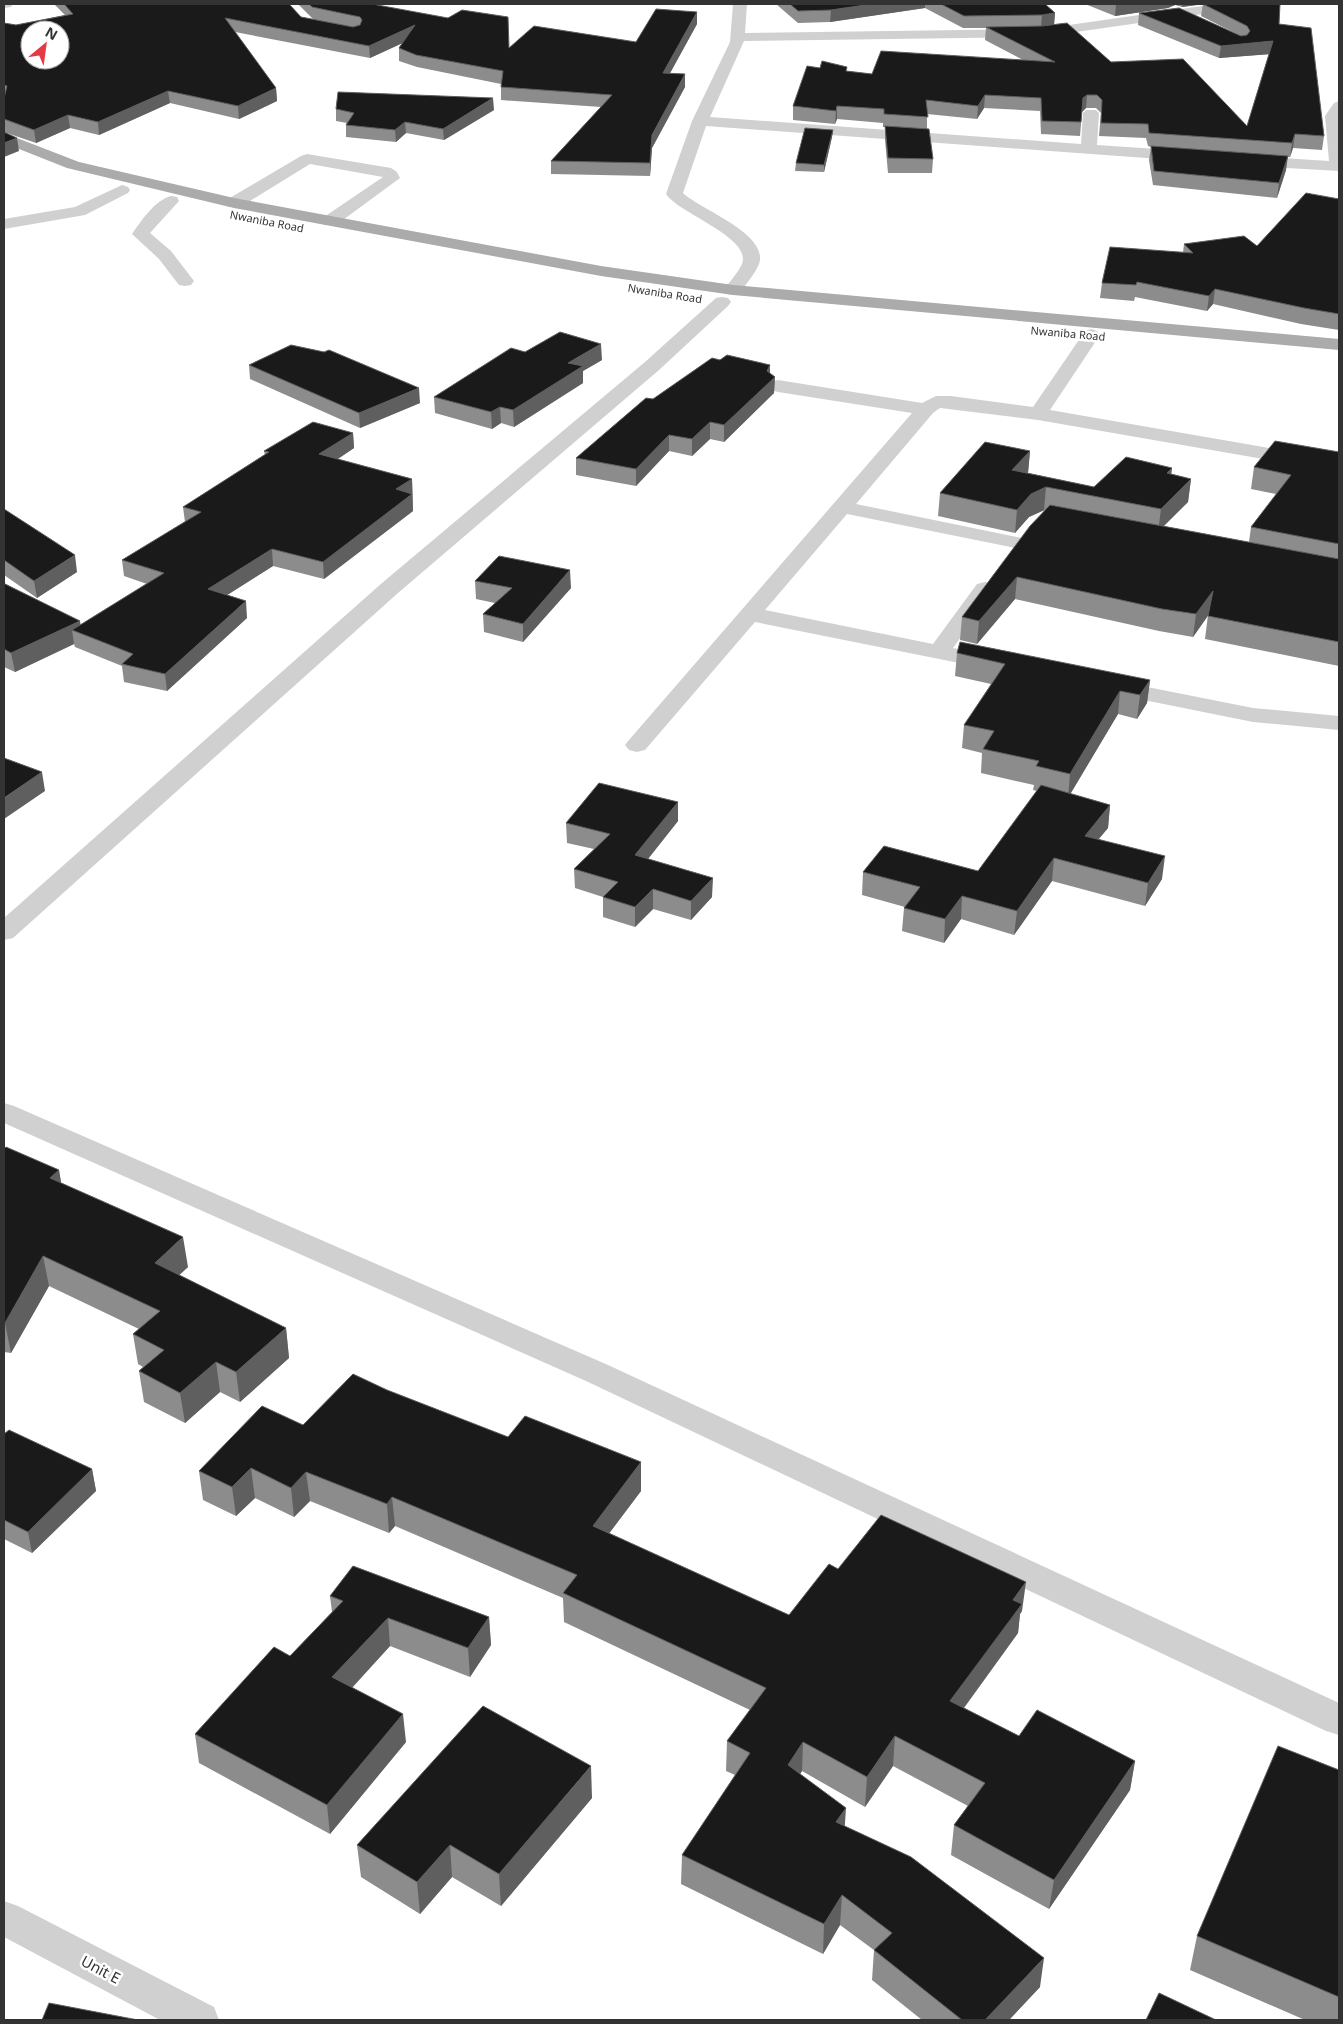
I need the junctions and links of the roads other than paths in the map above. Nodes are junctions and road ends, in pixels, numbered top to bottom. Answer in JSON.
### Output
{"nodes":[{"id":1,"x":740,"y":4,"type":"edge"},
{"id":2,"x":1166,"y":4,"type":"edge"},
{"id":3,"x":1244,"y":4,"type":"edge"},
{"id":4,"x":1180,"y":13,"type":"junction"},
{"id":5,"x":1205,"y":26,"type":"edge"},
{"id":6,"x":737,"y":37,"type":"junction"},
{"id":7,"x":1339,"y":106,"type":"edge"},
{"id":8,"x":1092,"y":113,"type":"edge"},
{"id":9,"x":700,"y":121,"type":"junction"},
{"id":10,"x":4,"y":138,"type":"edge"},
{"id":11,"x":1089,"y":148,"type":"junction"},
{"id":12,"x":4,"y":152,"type":"edge"},
{"id":13,"x":1205,"y":158,"type":"edge"},
{"id":14,"x":1234,"y":160,"type":"edge"},
{"id":15,"x":1338,"y":166,"type":"edge"},
{"id":16,"x":122,"y":190,"type":"junction"},
{"id":17,"x":171,"y":201,"type":"junction"},
{"id":18,"x":234,"y":203,"type":"junction"},
{"id":19,"x":330,"y":221,"type":"junction"},
{"id":20,"x":4,"y":224,"type":"edge"},
{"id":21,"x":185,"y":281,"type":"dead end"},
{"id":22,"x":728,"y":296,"type":"junction"},
{"id":23,"x":1091,"y":335,"type":"junction"},
{"id":24,"x":1339,"y":344,"type":"edge"},
{"id":25,"x":1339,"y":358,"type":"edge"},
{"id":26,"x":778,"y":386,"type":"dead end"},
{"id":27,"x":926,"y":409,"type":"junction"},
{"id":28,"x":1038,"y":414,"type":"junction"},
{"id":29,"x":1339,"y":466,"type":"edge"},
{"id":30,"x":842,"y":507,"type":"junction"},
{"id":31,"x":750,"y":614,"type":"junction"},
{"id":32,"x":938,"y":652,"type":"junction"},
{"id":33,"x":1016,"y":667,"type":"edge"},
{"id":34,"x":1094,"y":683,"type":"edge"},
{"id":35,"x":1339,"y":723,"type":"edge"},
{"id":36,"x":637,"y":746,"type":"dead end"},
{"id":37,"x":10,"y":919,"type":"edge"},
{"id":38,"x":4,"y":1112,"type":"edge"},
{"id":39,"x":1339,"y":1720,"type":"edge"},
{"id":40,"x":4,"y":1918,"type":"edge"},
{"id":41,"x":199,"y":2020,"type":"edge"}],
"edges":[{"from":1,"to":6,"type":"street"},
{"from":2,"to":4,"type":"street"},
{"from":3,"to":4,"type":"street"},
{"from":4,"to":5,"type":"street"},
{"from":4,"to":6,"type":"street"},
{"from":6,"to":9,"type":"street"},
{"from":7,"to":15,"type":"street"},
{"from":8,"to":11,"type":"street"},
{"from":9,"to":11,"type":"street"},
{"from":9,"to":22,"type":"street"},
{"from":10,"to":18,"type":"main road"},
{"from":11,"to":13,"type":"street"},
{"from":12,"to":16,"type":"main road","name":"Nwaniba Road"},
{"from":14,"to":15,"type":"street"},
{"from":16,"to":17,"type":"main road","name":"Nwaniba Road"},
{"from":16,"to":20,"type":"street"},
{"from":17,"to":21,"type":"street"},
{"from":17,"to":22,"type":"main road","name":"Nwaniba Road"},
{"from":18,"to":19,"type":"main road"},
{"from":18,"to":19,"type":"street"},
{"from":19,"to":22,"type":"main road"},
{"from":22,"to":23,"type":"main road","name":"Nwaniba Road"},
{"from":22,"to":24,"type":"main road"},
{"from":22,"to":37,"type":"street"},
{"from":23,"to":25,"type":"main road","name":"Nwaniba Road"},
{"from":23,"to":28,"type":"street"},
{"from":26,"to":27,"type":"street"},
{"from":27,"to":28,"type":"street"},
{"from":27,"to":30,"type":"street"},
{"from":28,"to":29,"type":"street"},
{"from":30,"to":31,"type":"street"},
{"from":30,"to":32,"type":"street"},
{"from":31,"to":32,"type":"street"},
{"from":31,"to":36,"type":"street"},
{"from":32,"to":33,"type":"street"},
{"from":34,"to":35,"type":"street"},
{"from":38,"to":39,"type":"street"},
{"from":40,"to":41,"type":"street","name":"Unit E"}]}
